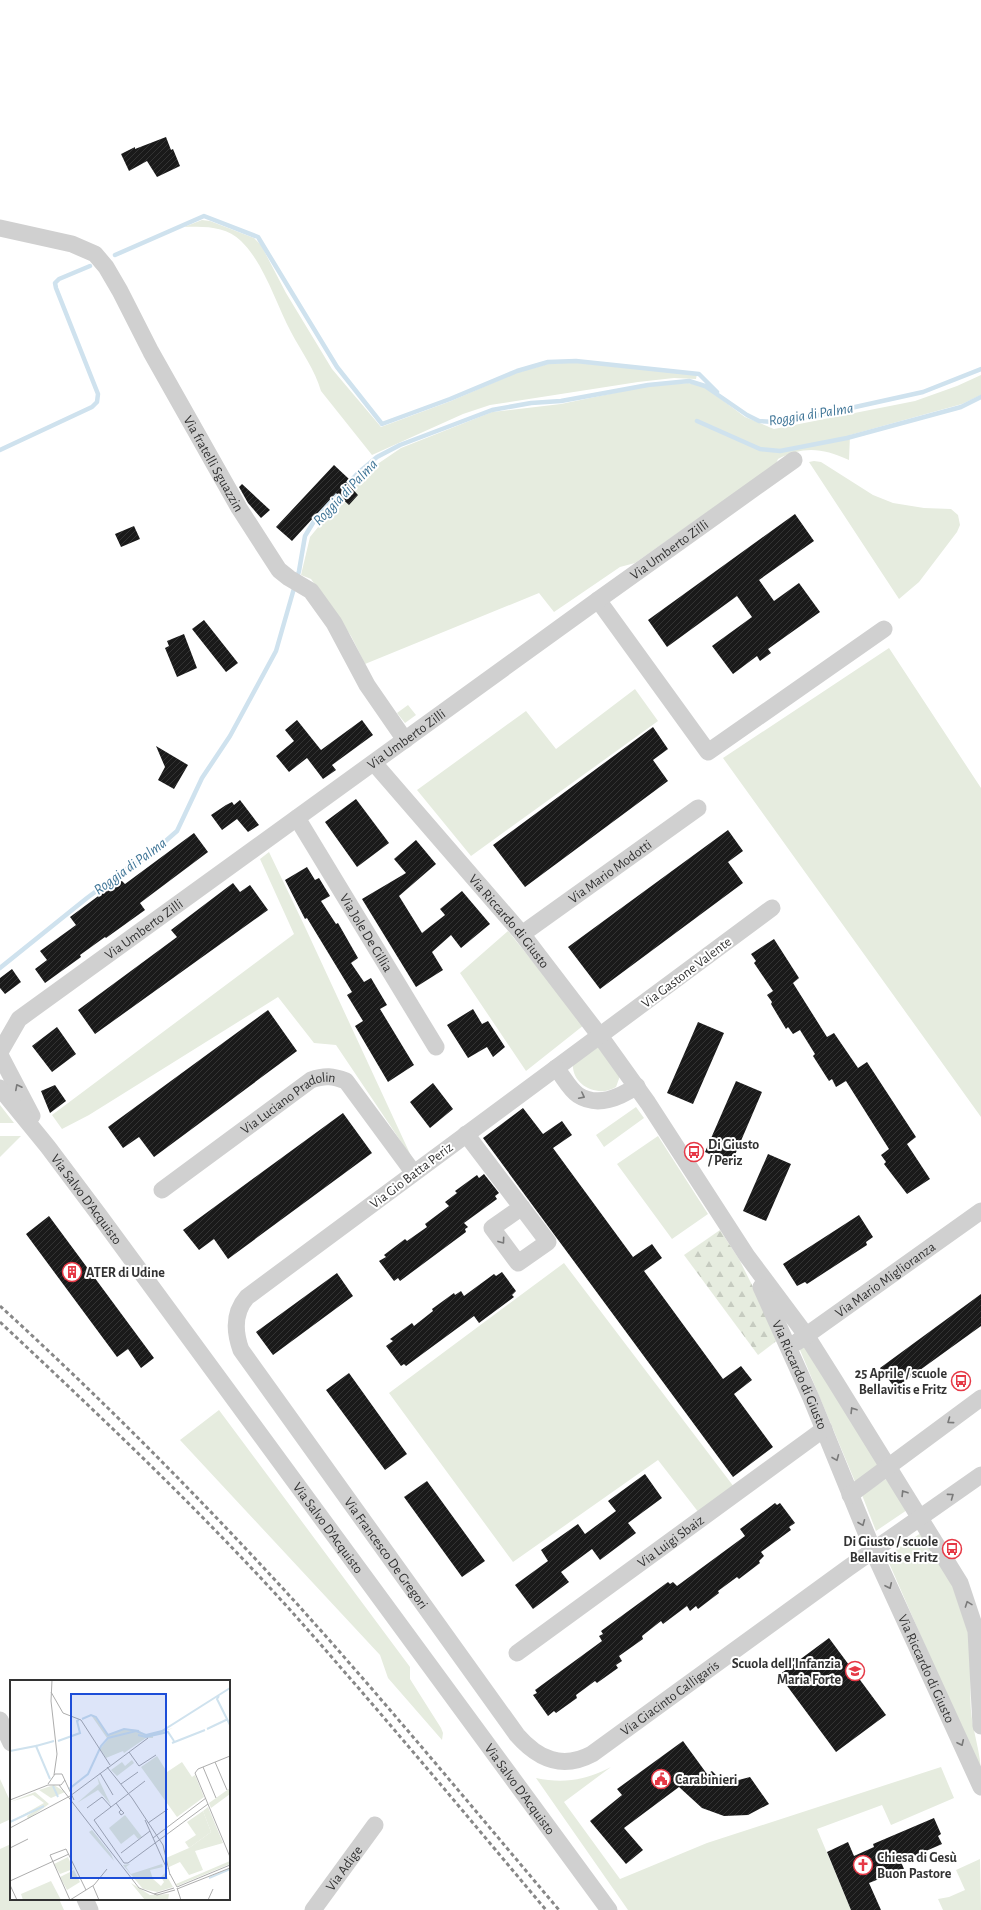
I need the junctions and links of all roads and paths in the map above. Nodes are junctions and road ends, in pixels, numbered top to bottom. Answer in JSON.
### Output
{"nodes":[{"id":1,"x":0,"y":228,"type":"edge"},
{"id":2,"x":794,"y":460,"type":"dead end"},
{"id":3,"x":598,"y":600,"type":"junction"},
{"id":4,"x":884,"y":629,"type":"dead end"},
{"id":5,"x":405,"y":740,"type":"junction"},
{"id":6,"x":374,"y":763,"type":"junction"},
{"id":7,"x":698,"y":808,"type":"dead end"},
{"id":8,"x":297,"y":818,"type":"junction"},
{"id":9,"x":772,"y":908,"type":"dead end"},
{"id":10,"x":522,"y":934,"type":"junction"},
{"id":11,"x":19,"y":1019,"type":"junction"},
{"id":12,"x":0,"y":1023,"type":"edge"},
{"id":13,"x":600,"y":1036,"type":"junction"},
{"id":14,"x":436,"y":1047,"type":"dead end"},
{"id":15,"x":0,"y":1053,"type":"edge"},
{"id":16,"x":556,"y":1068,"type":"junction"},
{"id":17,"x":637,"y":1086,"type":"junction"},
{"id":18,"x":0,"y":1088,"type":"edge"},
{"id":19,"x":466,"y":1134,"type":"junction"},
{"id":20,"x":48,"y":1147,"type":"junction"},
{"id":21,"x":413,"y":1172,"type":"junction"},
{"id":22,"x":162,"y":1190,"type":"dead end"},
{"id":23,"x":522,"y":1207,"type":"dead end"},
{"id":24,"x":981,"y":1211,"type":"edge"},
{"id":25,"x":747,"y":1256,"type":"junction"},
{"id":26,"x":236,"y":1324,"type":"joint"},
{"id":27,"x":806,"y":1335,"type":"junction"},
{"id":28,"x":789,"y":1348,"type":"junction"},
{"id":29,"x":981,"y":1398,"type":"edge"},
{"id":30,"x":824,"y":1429,"type":"junction"},
{"id":31,"x":888,"y":1467,"type":"junction"},
{"id":32,"x":981,"y":1475,"type":"edge"},
{"id":33,"x":850,"y":1495,"type":"junction"},
{"id":34,"x":920,"y":1518,"type":"junction"},
{"id":35,"x":873,"y":1551,"type":"junction"},
{"id":36,"x":517,"y":1653,"type":"dead end"},
{"id":37,"x":0,"y":1720,"type":"edge"},
{"id":38,"x":981,"y":1726,"type":"edge"},
{"id":39,"x":10,"y":1741,"type":"edge"},
{"id":40,"x":559,"y":1762,"type":"joint"},
{"id":41,"x":981,"y":1787,"type":"edge"},
{"id":42,"x":375,"y":1826,"type":"dead end"},
{"id":43,"x":85,"y":1900,"type":"edge"},
{"id":44,"x":90,"y":1910,"type":"edge"},
{"id":45,"x":313,"y":1910,"type":"edge"},
{"id":46,"x":608,"y":1910,"type":"edge"}],
"edges":[{"from":1,"to":5,"type":"street","name":"Via fratelli Sguazzin"},
{"from":2,"to":3,"type":"street","name":"Via Umberto Zilli"},
{"from":3,"to":4,"type":"street"},
{"from":3,"to":5,"type":"street","name":"Via Umberto Zilli"},
{"from":5,"to":6,"type":"street","name":"Via Umberto Zilli"},
{"from":6,"to":8,"type":"street","name":"Via Umberto Zilli"},
{"from":6,"to":10,"type":"street","name":"Via Riccardo di Giusto"},
{"from":7,"to":10,"type":"street","name":"Via Mario Modotti"},
{"from":8,"to":11,"type":"street","name":"Via Umberto Zilli"},
{"from":8,"to":14,"type":"street","name":"Via Jole De Cillia"},
{"from":9,"to":13,"type":"street","name":"Via Gastone Valente"},
{"from":10,"to":13,"type":"street","name":"Via Riccardo di Giusto"},
{"from":11,"to":12,"type":"street","name":"Via Umberto Zilli"},
{"from":11,"to":15,"type":"street","name":"Via Umberto Zilli"},
{"from":13,"to":16,"type":"street","name":"Via Gio Batta Periz"},
{"from":13,"to":17,"type":"street","name":"Via Riccardo di Giusto"},
{"from":20,"to":15,"type":"street","name":"Via Salvo D'Acquisto","one_way":true},
{"from":16,"to":17,"type":"street","one_way":true},
{"from":16,"to":19,"type":"street","name":"Via Gio Batta Periz"},
{"from":17,"to":25,"type":"street","name":"Via Riccardo di Giusto"},
{"from":18,"to":20,"type":"street","name":"Via Salvo D'Acquisto"},
{"from":19,"to":21,"type":"street","name":"Via Gio Batta Periz"},
{"from":19,"to":23,"type":"street"},
{"from":20,"to":46,"type":"street","name":"Via Salvo D'Acquisto"},
{"from":21,"to":22,"type":"street","name":"Via Luciano Pradolin"},
{"from":21,"to":26,"type":"street","name":"Via Gio Batta Periz"},
{"from":24,"to":27,"type":"street","name":"Via Mario Miglioranza"},
{"from":25,"to":27,"type":"street","name":"Via Riccardo di Giusto"},
{"from":25,"to":28,"type":"street","name":"Via Riccardo di Giusto"},
{"from":26,"to":40,"type":"street","name":"Via Francesco De Gregori"},
{"from":27,"to":28,"type":"street","name":"Via Mario Miglioranza"},
{"from":31,"to":27,"type":"street","name":"Via Riccardo di Giusto","one_way":true},
{"from":28,"to":30,"type":"street","name":"Via Riccardo di Giusto"},
{"from":29,"to":31,"type":"street","one_way":true},
{"from":30,"to":33,"type":"street","name":"Via Riccardo di Giusto","one_way":true},
{"from":30,"to":36,"type":"street","name":"Via Luigi Sbaiz"},
{"from":31,"to":33,"type":"street"},
{"from":34,"to":31,"type":"street","name":"Via Riccardo di Giusto","one_way":true},
{"from":34,"to":32,"type":"street","one_way":true},
{"from":33,"to":35,"type":"street","name":"Via Riccardo di Giusto","one_way":true},
{"from":34,"to":35,"type":"street"},
{"from":38,"to":34,"type":"street","name":"Via Riccardo di Giusto","one_way":true},
{"from":35,"to":40,"type":"street","name":"Via Giacinto Calligaris"},
{"from":35,"to":41,"type":"street","name":"Via Riccardo di Giusto","one_way":true},
{"from":37,"to":39,"type":"street"},
{"from":42,"to":45,"type":"street","name":"Via Adige"},
{"from":43,"to":44,"type":"street"}]}
